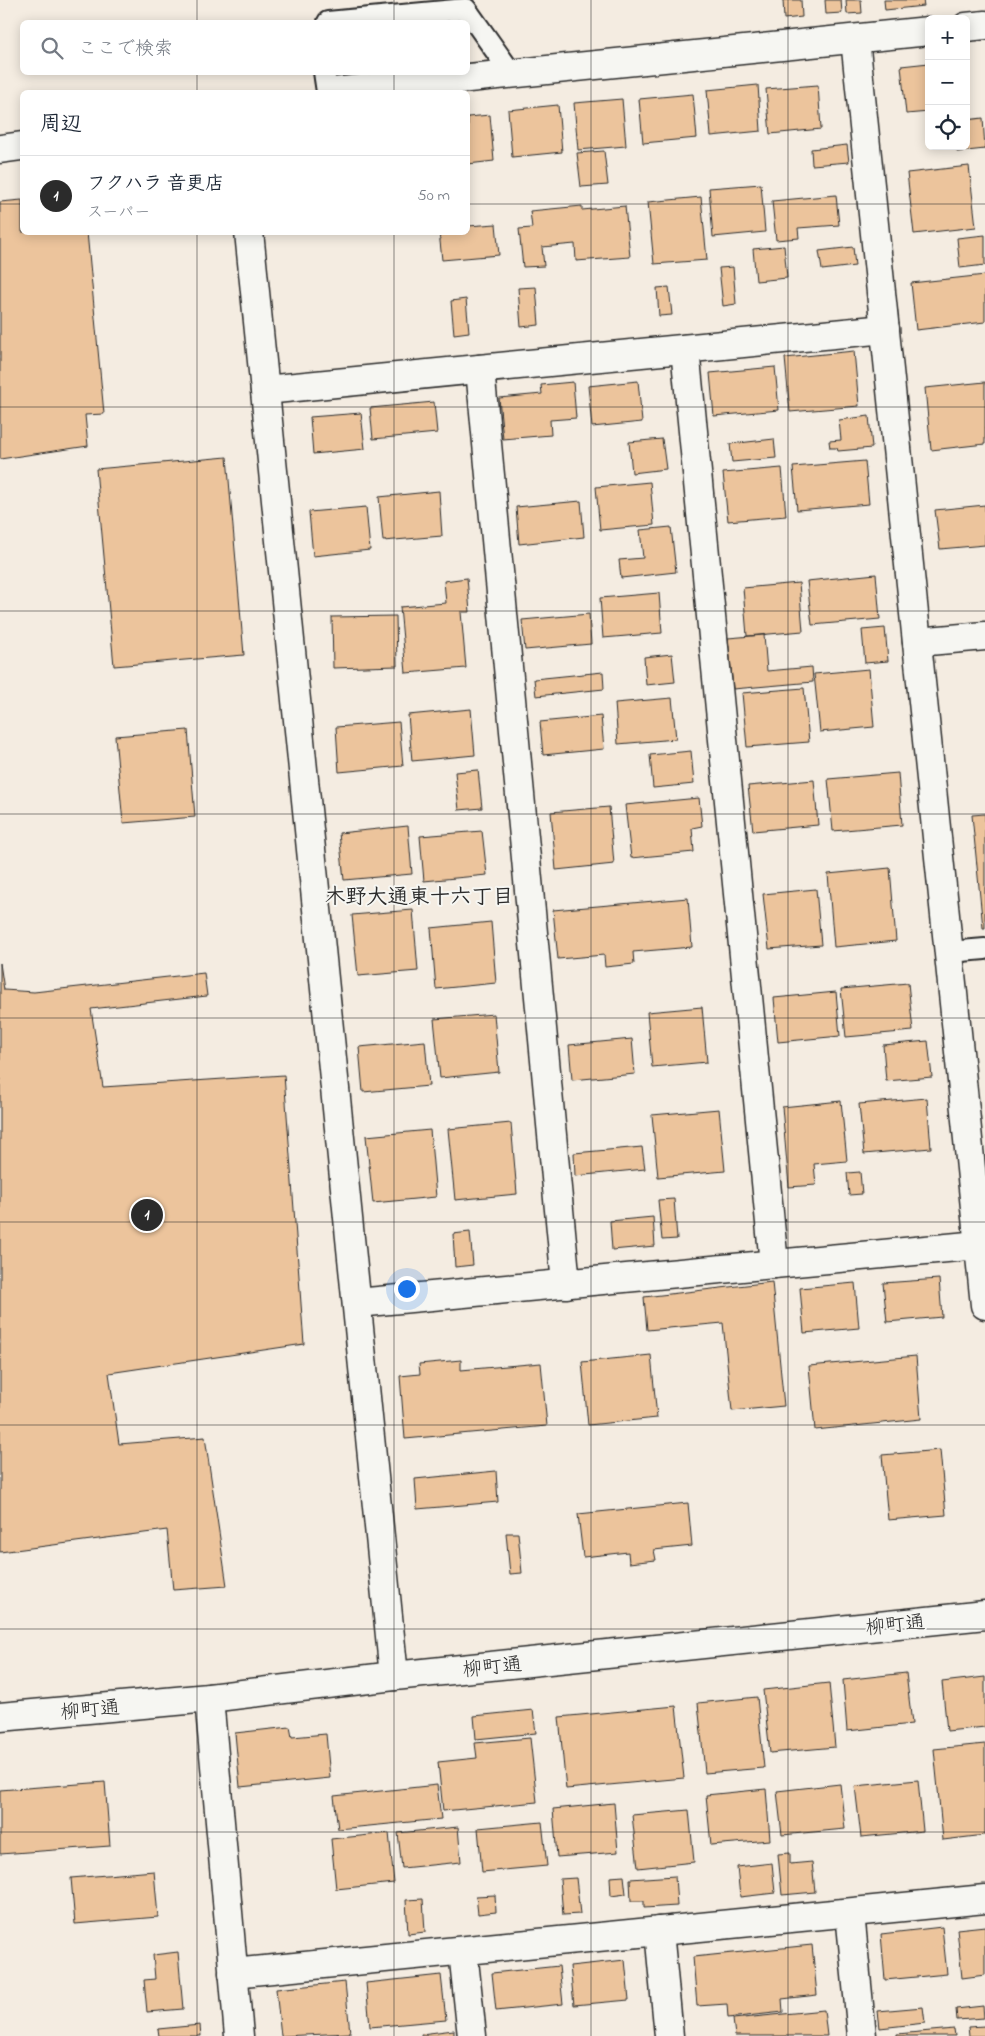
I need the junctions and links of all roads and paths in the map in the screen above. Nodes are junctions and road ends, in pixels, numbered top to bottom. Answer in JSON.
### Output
{"nodes":[{"id":1,"x":349,"y":20,"type":"edge"},
{"id":2,"x":985,"y":25,"type":"edge"},
{"id":3,"x":970,"y":27,"type":"edge"},
{"id":4,"x":925,"y":31,"type":"edge"},
{"id":5,"x":856,"y":39,"type":"junction"},
{"id":6,"x":512,"y":74,"type":"junction"},
{"id":7,"x":324,"y":75,"type":"edge"},
{"id":8,"x":327,"y":90,"type":"edge"},
{"id":9,"x":352,"y":90,"type":"edge"},
{"id":10,"x":20,"y":146,"type":"edge"},
{"id":11,"x":0,"y":148,"type":"edge"},
{"id":12,"x":250,"y":235,"type":"edge"},
{"id":13,"x":885,"y":328,"type":"junction"},
{"id":14,"x":685,"y":349,"type":"junction"},
{"id":15,"x":480,"y":369,"type":"junction"},
{"id":16,"x":265,"y":390,"type":"junction"},
{"id":17,"x":985,"y":636,"type":"edge"},
{"id":18,"x":917,"y":642,"type":"junction"},
{"id":19,"x":985,"y":949,"type":"edge"},
{"id":20,"x":949,"y":952,"type":"junction"},
{"id":21,"x":979,"y":1245,"type":"junction"},
{"id":22,"x":774,"y":1264,"type":"junction"},
{"id":23,"x":566,"y":1284,"type":"junction"},
{"id":24,"x":357,"y":1303,"type":"junction"},
{"id":25,"x":985,"y":1305,"type":"edge"},
{"id":26,"x":985,"y":1615,"type":"edge"},
{"id":27,"x":394,"y":1676,"type":"junction"},
{"id":28,"x":210,"y":1698,"type":"junction"},
{"id":29,"x":0,"y":1717,"type":"edge"},
{"id":30,"x":985,"y":1899,"type":"edge"},
{"id":31,"x":850,"y":1913,"type":"junction"},
{"id":32,"x":659,"y":1931,"type":"junction"},
{"id":33,"x":463,"y":1951,"type":"junction"},
{"id":34,"x":233,"y":1973,"type":"junction"},
{"id":35,"x":239,"y":2036,"type":"edge"},
{"id":36,"x":472,"y":2036,"type":"edge"},
{"id":37,"x":669,"y":2036,"type":"edge"},
{"id":38,"x":862,"y":2036,"type":"edge"}],
"edges":[{"from":1,"to":6,"type":"lane"},
{"from":2,"to":3,"type":"street"},
{"from":4,"to":5,"type":"street"},
{"from":5,"to":6,"type":"street"},
{"from":5,"to":13,"type":"street"},
{"from":6,"to":9,"type":"street"},
{"from":7,"to":8,"type":"lane"},
{"from":10,"to":11,"type":"street"},
{"from":12,"to":16,"type":"street"},
{"from":13,"to":14,"type":"street"},
{"from":13,"to":18,"type":"street"},
{"from":14,"to":15,"type":"street"},
{"from":14,"to":22,"type":"street"},
{"from":15,"to":16,"type":"street"},
{"from":15,"to":23,"type":"street"},
{"from":16,"to":24,"type":"street"},
{"from":17,"to":18,"type":"street"},
{"from":18,"to":20,"type":"street"},
{"from":19,"to":20,"type":"lane"},
{"from":20,"to":21,"type":"street"},
{"from":21,"to":22,"type":"street"},
{"from":21,"to":25,"type":"street"},
{"from":22,"to":23,"type":"street"},
{"from":23,"to":24,"type":"street"},
{"from":24,"to":27,"type":"street"},
{"from":26,"to":27,"type":"street","name":"柳町通"},
{"from":27,"to":28,"type":"street","name":"柳町通"},
{"from":28,"to":29,"type":"street","name":"柳町通"},
{"from":28,"to":34,"type":"street"},
{"from":30,"to":31,"type":"street"},
{"from":31,"to":32,"type":"street"},
{"from":31,"to":38,"type":"street"},
{"from":32,"to":33,"type":"street"},
{"from":32,"to":37,"type":"street"},
{"from":33,"to":34,"type":"street"},
{"from":33,"to":36,"type":"street"},
{"from":34,"to":35,"type":"street"}]}
